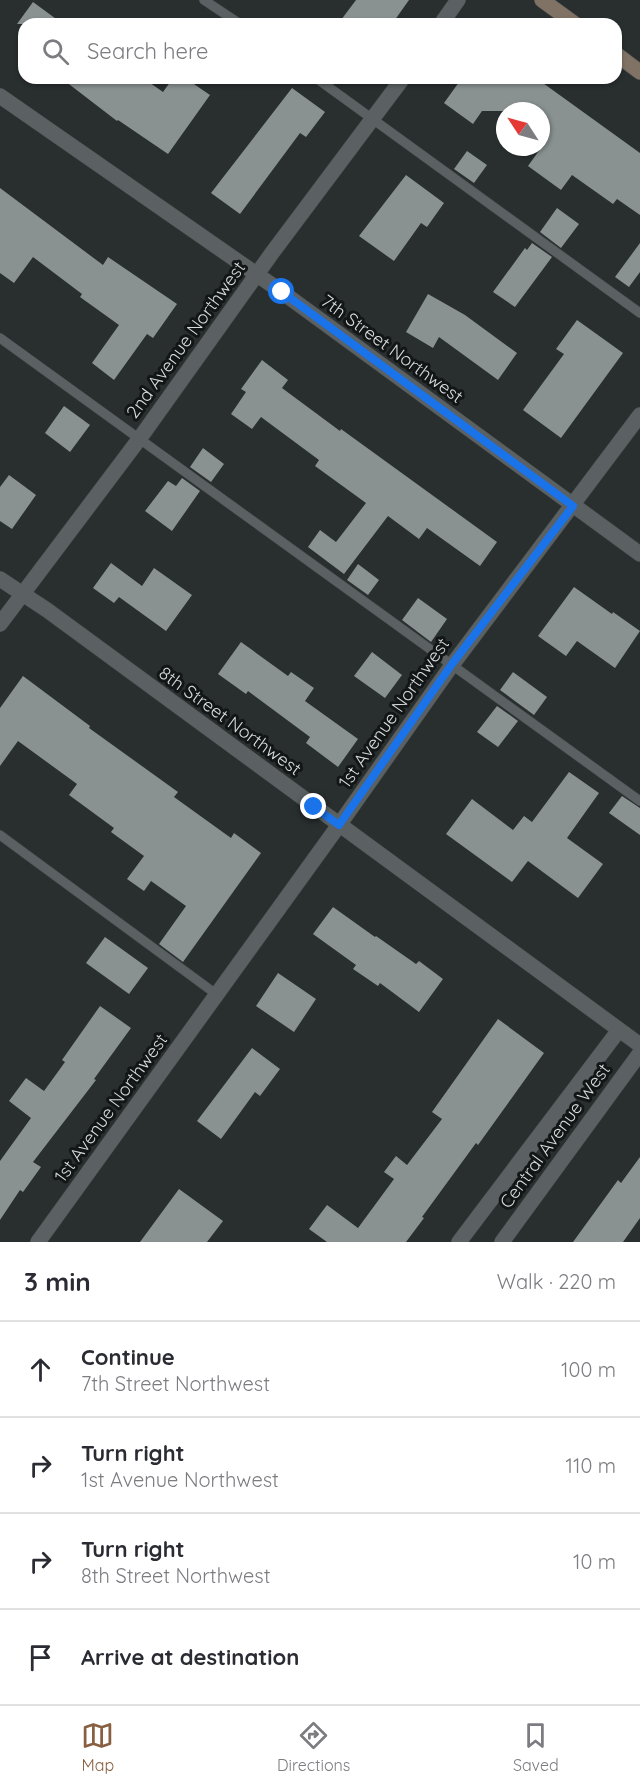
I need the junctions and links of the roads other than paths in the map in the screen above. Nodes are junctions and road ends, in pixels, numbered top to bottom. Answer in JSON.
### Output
{"nodes":[{"id":1,"x":204,"y":0,"type":"edge"},
{"id":2,"x":458,"y":0,"type":"edge"},
{"id":3,"x":542,"y":0,"type":"edge"},
{"id":4,"x":231,"y":18,"type":"edge"},
{"id":5,"x":445,"y":18,"type":"edge"},
{"id":6,"x":567,"y":18,"type":"edge"},
{"id":7,"x":622,"y":58,"type":"edge"},
{"id":8,"x":640,"y":72,"type":"edge"},
{"id":9,"x":324,"y":84,"type":"edge"},
{"id":10,"x":399,"y":84,"type":"edge"},
{"id":11,"x":0,"y":96,"type":"edge"},
{"id":12,"x":374,"y":120,"type":"junction"},
{"id":13,"x":257,"y":275,"type":"junction"},
{"id":14,"x":640,"y":313,"type":"edge"},
{"id":15,"x":0,"y":338,"type":"edge"},
{"id":16,"x":640,"y":415,"type":"edge"},
{"id":17,"x":140,"y":438,"type":"junction"},
{"id":18,"x":573,"y":506,"type":"junction"},
{"id":19,"x":640,"y":554,"type":"edge"},
{"id":20,"x":0,"y":579,"type":"edge"},
{"id":21,"x":22,"y":594,"type":"junction"},
{"id":22,"x":0,"y":624,"type":"edge"},
{"id":23,"x":452,"y":664,"type":"junction"},
{"id":24,"x":640,"y":801,"type":"edge"},
{"id":25,"x":339,"y":825,"type":"junction"},
{"id":26,"x":0,"y":835,"type":"edge"},
{"id":27,"x":216,"y":994,"type":"junction"},
{"id":28,"x":619,"y":1030,"type":"junction"},
{"id":29,"x":640,"y":1045,"type":"edge"},
{"id":30,"x":640,"y":1053,"type":"edge"},
{"id":31,"x":38,"y":1242,"type":"edge"},
{"id":32,"x":459,"y":1242,"type":"edge"},
{"id":33,"x":502,"y":1242,"type":"edge"}],
"edges":[{"from":1,"to":4,"type":"lane"},
{"from":2,"to":5,"type":"street"},
{"from":3,"to":6,"type":"street"},
{"from":7,"to":8,"type":"street"},
{"from":9,"to":12,"type":"lane"},
{"from":10,"to":12,"type":"street","name":"2nd Avenue Northwest"},
{"from":11,"to":13,"type":"street","name":"7th Street Northwest"},
{"from":12,"to":13,"type":"street","name":"2nd Avenue Northwest"},
{"from":12,"to":14,"type":"lane"},
{"from":13,"to":17,"type":"street","name":"2nd Avenue Northwest"},
{"from":13,"to":18,"type":"street","name":"7th Street Northwest"},
{"from":15,"to":17,"type":"lane"},
{"from":16,"to":18,"type":"street","name":"1st Avenue Northwest"},
{"from":17,"to":21,"type":"street","name":"2nd Avenue Northwest"},
{"from":17,"to":23,"type":"lane"},
{"from":18,"to":19,"type":"street","name":"7th Street Northwest"},
{"from":18,"to":23,"type":"street","name":"1st Avenue Northwest"},
{"from":20,"to":21,"type":"street","name":"8th Street Northwest"},
{"from":21,"to":22,"type":"street","name":"2nd Avenue Northwest"},
{"from":21,"to":25,"type":"street","name":"8th Street Northwest"},
{"from":23,"to":24,"type":"lane"},
{"from":23,"to":25,"type":"street","name":"1st Avenue Northwest"},
{"from":25,"to":27,"type":"street","name":"1st Avenue Northwest"},
{"from":25,"to":28,"type":"street","name":"8th Street Northwest"},
{"from":26,"to":27,"type":"lane"},
{"from":27,"to":31,"type":"street","name":"1st Avenue Northwest"},
{"from":28,"to":29,"type":"street","name":"8th Street Northwest"},
{"from":28,"to":32,"type":"street"},
{"from":30,"to":33,"type":"street","name":"Central Avenue West"}]}
